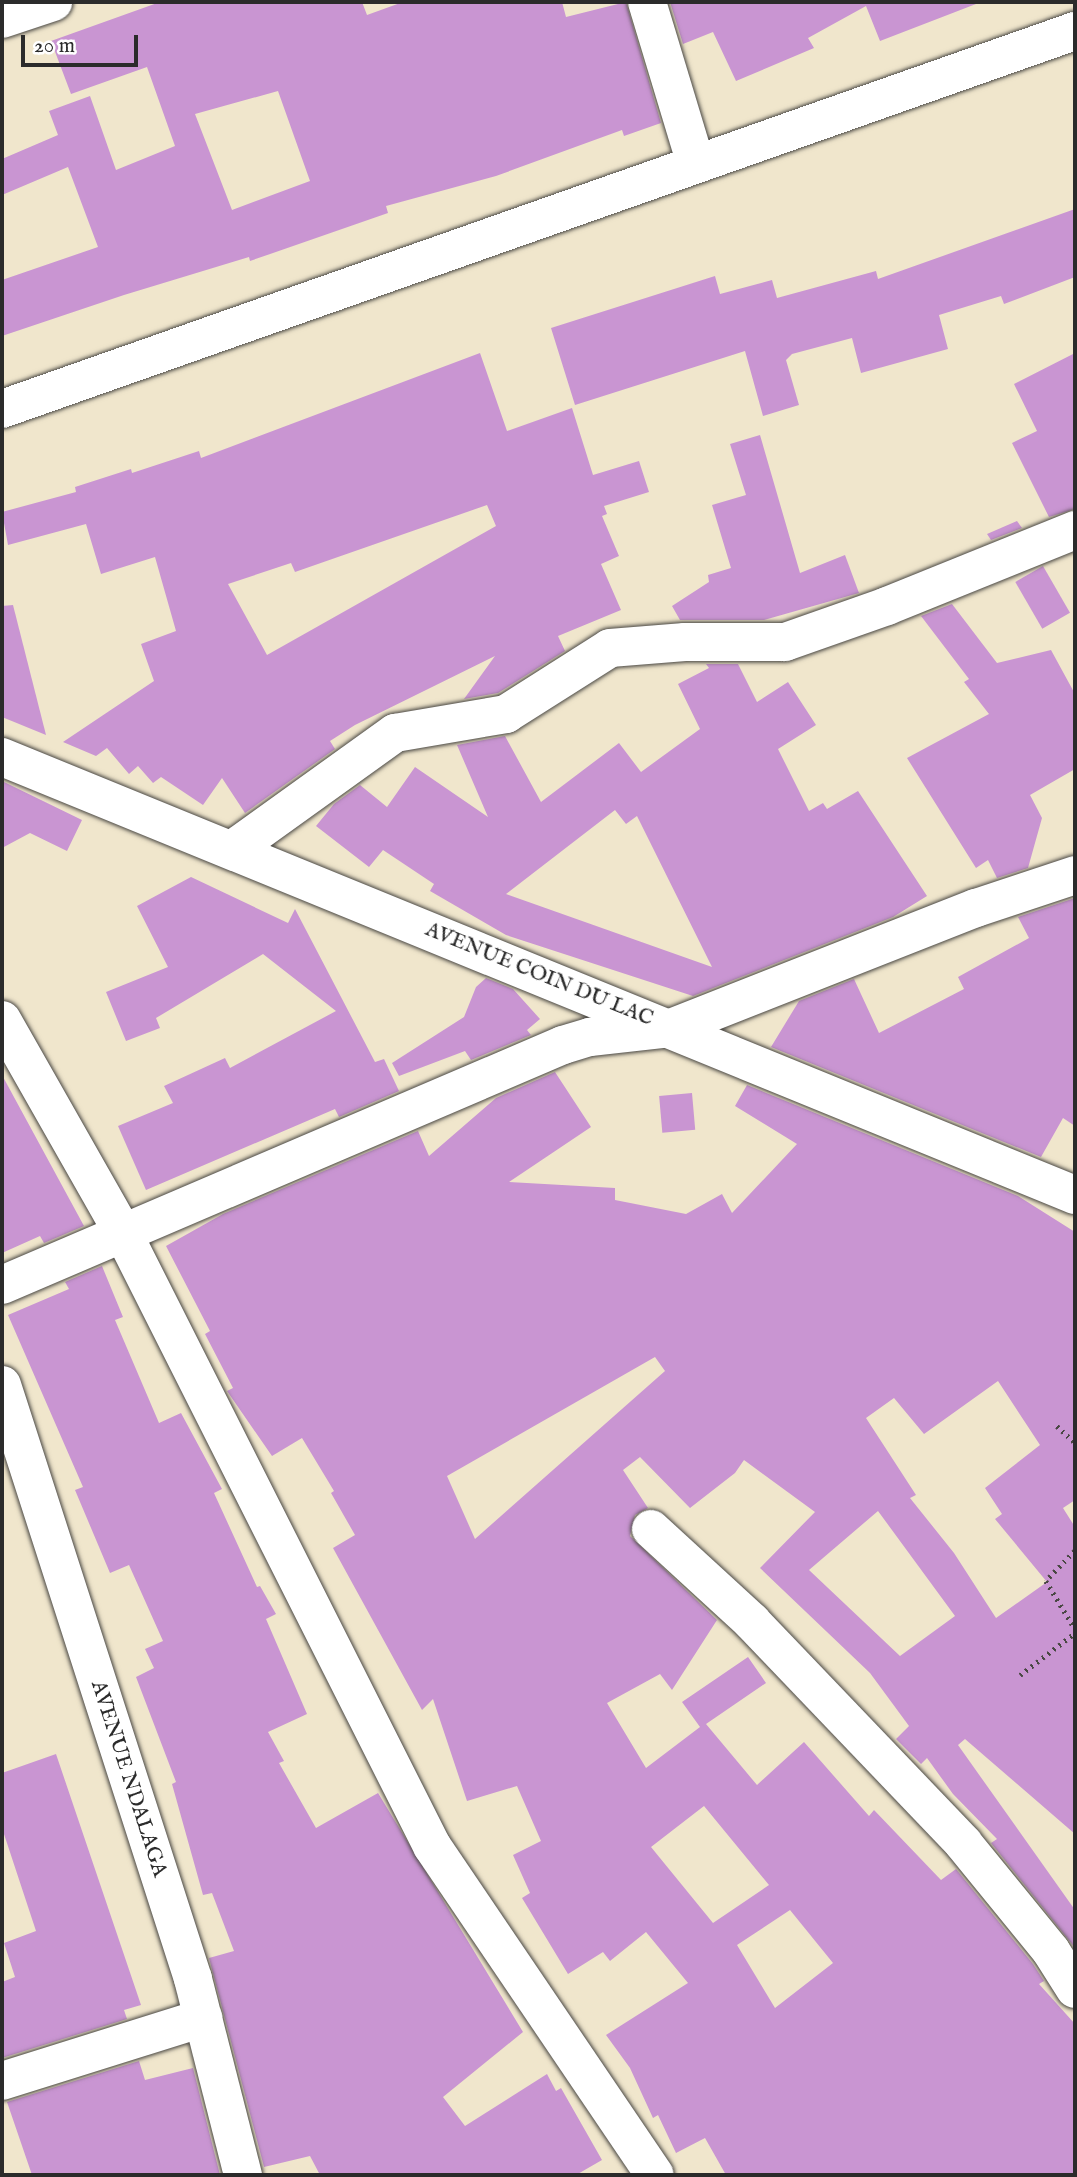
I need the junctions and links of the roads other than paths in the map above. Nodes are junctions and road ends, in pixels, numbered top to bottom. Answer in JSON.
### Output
{"nodes":[{"id":1,"x":53,"y":2,"type":"edge"},
{"id":2,"x":647,"y":2,"type":"edge"},
{"id":3,"x":2,"y":19,"type":"edge"},
{"id":4,"x":1075,"y":31,"type":"edge"},
{"id":5,"x":696,"y":164,"type":"junction"},
{"id":6,"x":2,"y":409,"type":"edge"},
{"id":7,"x":1075,"y":530,"type":"edge"},
{"id":8,"x":2,"y":757,"type":"edge"},
{"id":9,"x":232,"y":850,"type":"junction"},
{"id":10,"x":1075,"y":875,"type":"edge"},
{"id":11,"x":2,"y":1020,"type":"edge"},
{"id":12,"x":671,"y":1028,"type":"junction"},
{"id":13,"x":1075,"y":1195,"type":"edge"},
{"id":14,"x":122,"y":1231,"type":"junction"},
{"id":15,"x":2,"y":1285,"type":"edge"},
{"id":16,"x":2,"y":1385,"type":"edge"},
{"id":17,"x":651,"y":1529,"type":"dead end"},
{"id":18,"x":1075,"y":1989,"type":"edge"},
{"id":19,"x":203,"y":2018,"type":"junction"},
{"id":20,"x":2,"y":2081,"type":"edge"},
{"id":21,"x":243,"y":2175,"type":"edge"},
{"id":22,"x":655,"y":2175,"type":"edge"}],
"edges":[{"from":1,"to":3,"type":"main road"},
{"from":2,"to":5,"type":"main road"},
{"from":4,"to":5,"type":"main road"},
{"from":5,"to":6,"type":"main road"},
{"from":7,"to":9,"type":"main road"},
{"from":8,"to":9,"type":"main road","name":"AVENUE COIN DU LAC"},
{"from":9,"to":12,"type":"main road","name":"AVENUE COIN DU LAC"},
{"from":10,"to":12,"type":"main road"},
{"from":11,"to":14,"type":"main road"},
{"from":12,"to":13,"type":"main road","name":"AVENUE COIN DU LAC"},
{"from":12,"to":14,"type":"main road"},
{"from":14,"to":15,"type":"main road"},
{"from":14,"to":22,"type":"main road"},
{"from":16,"to":19,"type":"main road","name":"AVENUE NDALAGA"},
{"from":17,"to":18,"type":"main road"},
{"from":19,"to":20,"type":"main road"},
{"from":19,"to":21,"type":"main road","name":"AVENUE NDALAGA"}]}
